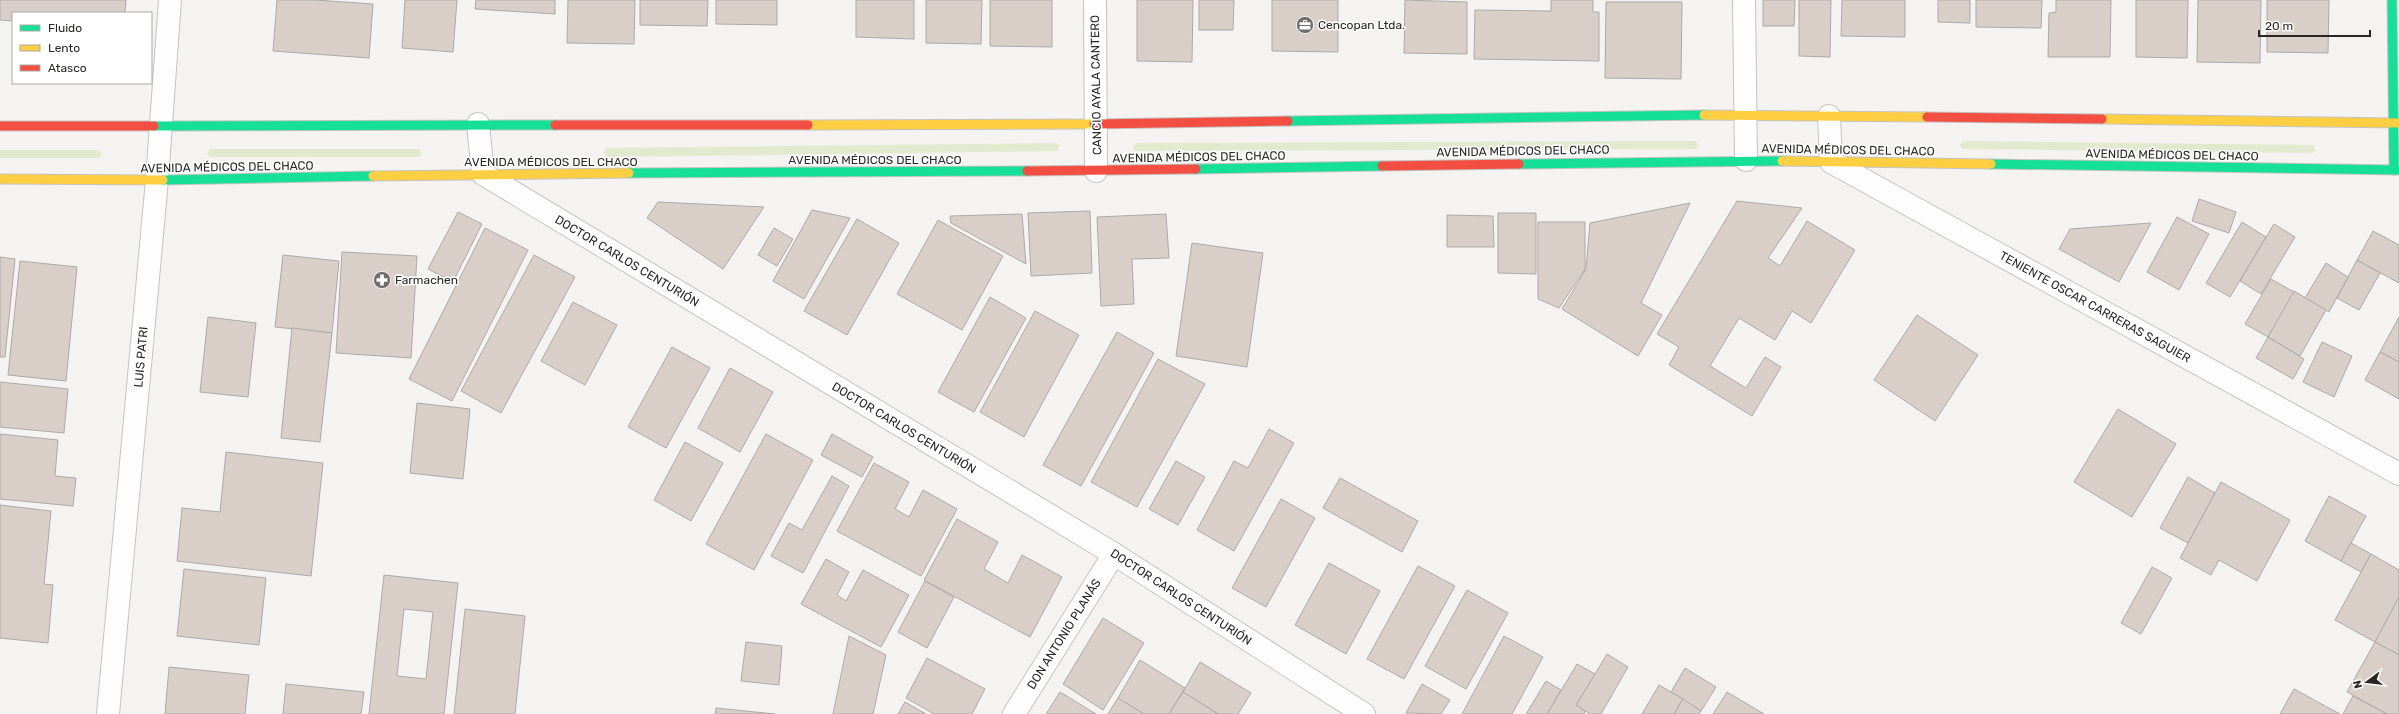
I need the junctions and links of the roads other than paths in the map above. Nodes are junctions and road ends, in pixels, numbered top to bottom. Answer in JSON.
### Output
{"nodes":[{"id":1,"x":170,"y":0,"type":"edge"},
{"id":2,"x":1095,"y":0,"type":"edge"},
{"id":3,"x":1744,"y":0,"type":"edge"},
{"id":4,"x":2392,"y":0,"type":"edge"},
{"id":5,"x":1745,"y":114,"type":"junction"},
{"id":6,"x":1829,"y":116,"type":"junction"},
{"id":7,"x":2396,"y":122,"type":"edge"},
{"id":8,"x":161,"y":124,"type":"junction"},
{"id":9,"x":478,"y":124,"type":"junction"},
{"id":10,"x":1096,"y":124,"type":"junction"},
{"id":11,"x":0,"y":126,"type":"edge"},
{"id":12,"x":1746,"y":160,"type":"junction"},
{"id":13,"x":1831,"y":162,"type":"junction"},
{"id":14,"x":2396,"y":170,"type":"edge"},
{"id":15,"x":1096,"y":171,"type":"junction"},
{"id":16,"x":483,"y":174,"type":"junction"},
{"id":17,"x":0,"y":179,"type":"edge"},
{"id":18,"x":157,"y":180,"type":"junction"},
{"id":19,"x":2399,"y":474,"type":"edge"},
{"id":20,"x":1114,"y":554,"type":"junction"},
{"id":21,"x":108,"y":714,"type":"edge"},
{"id":22,"x":1014,"y":714,"type":"edge"},
{"id":23,"x":1364,"y":714,"type":"edge"}],
"edges":[{"from":1,"to":8,"type":"street","name":"LUIS PATRI"},
{"from":2,"to":10,"type":"street","name":"CANCIO AYALA CANTERO"},
{"from":3,"to":5,"type":"street"},
{"from":4,"to":7,"type":"main road"},
{"from":5,"to":6,"type":"main road"},
{"from":5,"to":10,"type":"main road"},
{"from":5,"to":12,"type":"street"},
{"from":6,"to":7,"type":"main road"},
{"from":6,"to":13,"type":"street"},
{"from":7,"to":14,"type":"main road"},
{"from":8,"to":9,"type":"main road"},
{"from":8,"to":11,"type":"main road"},
{"from":8,"to":18,"type":"street","name":"LUIS PATRI"},
{"from":9,"to":10,"type":"main road"},
{"from":9,"to":16,"type":"street"},
{"from":10,"to":15,"type":"street","name":"CANCIO AYALA CANTERO"},
{"from":12,"to":13,"type":"main road","name":"AVENIDA MÉDICOS DEL CHACO"},
{"from":12,"to":15,"type":"main road","name":"AVENIDA MÉDICOS DEL CHACO"},
{"from":13,"to":14,"type":"main road","name":"AVENIDA MÉDICOS DEL CHACO"},
{"from":13,"to":19,"type":"street","name":"TENIENTE OSCAR CARRERAS SAGUIER"},
{"from":15,"to":16,"type":"main road","name":"AVENIDA MÉDICOS DEL CHACO"},
{"from":16,"to":18,"type":"main road","name":"AVENIDA MÉDICOS DEL CHACO"},
{"from":16,"to":20,"type":"street","name":"DOCTOR CARLOS CENTURIÓN"},
{"from":17,"to":18,"type":"main road","name":"AVENIDA MÉDICOS DEL CHACO"},
{"from":18,"to":21,"type":"street","name":"LUIS PATRI"},
{"from":20,"to":22,"type":"street","name":"DON ANTONIO PLANÁS"},
{"from":20,"to":23,"type":"street","name":"DOCTOR CARLOS CENTURIÓN"}]}
